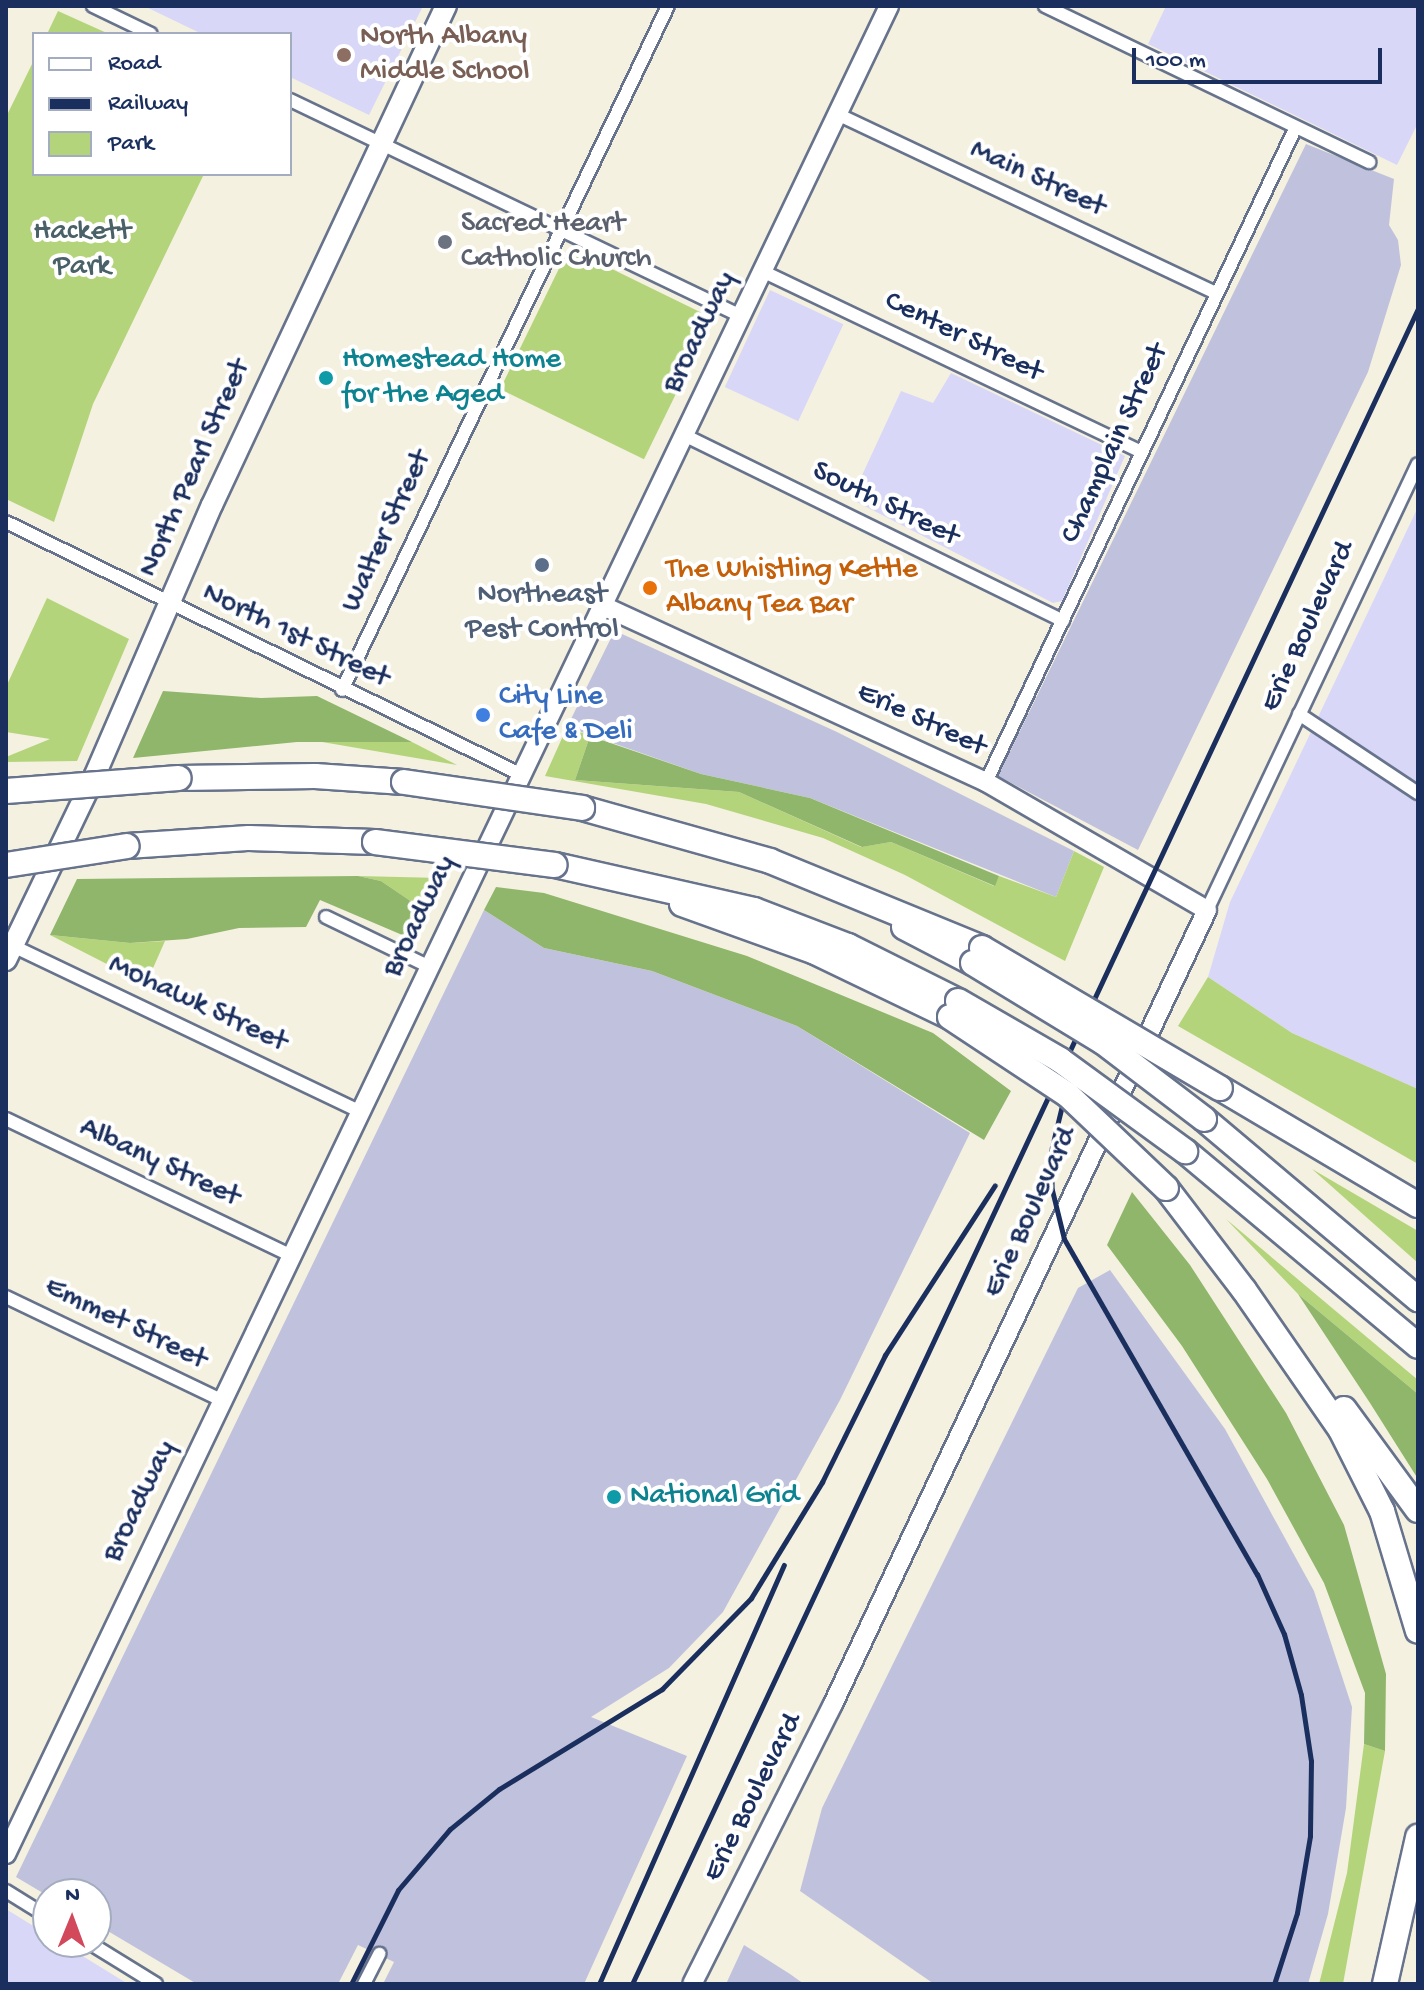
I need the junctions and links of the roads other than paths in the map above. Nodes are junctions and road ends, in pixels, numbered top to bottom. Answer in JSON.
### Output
{"nodes":[{"id":1,"x":93,"y":6,"type":"edge"},
{"id":2,"x":446,"y":6,"type":"edge"},
{"id":3,"x":668,"y":6,"type":"edge"},
{"id":4,"x":889,"y":6,"type":"edge"},
{"id":5,"x":1045,"y":6,"type":"edge"},
{"id":6,"x":147,"y":32,"type":"edge"},
{"id":7,"x":292,"y":101,"type":"edge"},
{"id":8,"x":837,"y":114,"type":"junction"},
{"id":9,"x":1295,"y":129,"type":"junction"},
{"id":10,"x":380,"y":143,"type":"junction"},
{"id":11,"x":1369,"y":162,"type":"dead end"},
{"id":12,"x":560,"y":230,"type":"junction"},
{"id":13,"x":762,"y":271,"type":"junction"},
{"id":14,"x":1215,"y":293,"type":"junction"},
{"id":15,"x":739,"y":315,"type":"junction"},
{"id":16,"x":684,"y":435,"type":"junction"},
{"id":17,"x":1141,"y":452,"type":"junction"},
{"id":18,"x":1416,"y":473,"type":"edge"},
{"id":19,"x":6,"y":522,"type":"edge"},
{"id":20,"x":168,"y":603,"type":"junction"},
{"id":21,"x":601,"y":605,"type":"junction"},
{"id":22,"x":1063,"y":621,"type":"junction"},
{"id":23,"x":342,"y":690,"type":"junction"},
{"id":24,"x":1299,"y":714,"type":"junction"},
{"id":25,"x":520,"y":774,"type":"junction"},
{"id":26,"x":986,"y":782,"type":"junction"},
{"id":27,"x":6,"y":791,"type":"edge"},
{"id":28,"x":1418,"y":793,"type":"edge"},
{"id":29,"x":127,"y":846,"type":"junction"},
{"id":30,"x":6,"y":851,"type":"edge"},
{"id":31,"x":6,"y":865,"type":"edge"},
{"id":32,"x":1207,"y":910,"type":"junction"},
{"id":33,"x":326,"y":917,"type":"dead end"},
{"id":34,"x":9,"y":953,"type":"edge"},
{"id":35,"x":977,"y":956,"type":"junction"},
{"id":36,"x":428,"y":966,"type":"junction"},
{"id":37,"x":954,"y":1009,"type":"junction"},
{"id":38,"x":359,"y":1111,"type":"junction"},
{"id":39,"x":6,"y":1119,"type":"edge"},
{"id":40,"x":1359,"y":1169,"type":"junction"},
{"id":41,"x":1418,"y":1195,"type":"edge"},
{"id":42,"x":1418,"y":1205,"type":"edge"},
{"id":43,"x":290,"y":1255,"type":"junction"},
{"id":44,"x":6,"y":1297,"type":"edge"},
{"id":45,"x":1418,"y":1299,"type":"edge"},
{"id":46,"x":1270,"y":1327,"type":"junction"},
{"id":47,"x":1418,"y":1346,"type":"edge"},
{"id":48,"x":221,"y":1400,"type":"junction"},
{"id":49,"x":1418,"y":1510,"type":"edge"},
{"id":50,"x":1418,"y":1631,"type":"edge"},
{"id":51,"x":1418,"y":1837,"type":"edge"},
{"id":52,"x":6,"y":1854,"type":"edge"},
{"id":53,"x":6,"y":1891,"type":"edge"},
{"id":54,"x":1418,"y":1901,"type":"edge"},
{"id":55,"x":32,"y":1907,"type":"edge"},
{"id":56,"x":379,"y":1954,"type":"dead end"},
{"id":57,"x":112,"y":1957,"type":"edge"},
{"id":58,"x":156,"y":1984,"type":"edge"},
{"id":59,"x":364,"y":1984,"type":"edge"},
{"id":60,"x":692,"y":1984,"type":"edge"},
{"id":61,"x":1385,"y":1984,"type":"edge"},
{"id":62,"x":1399,"y":1984,"type":"edge"}],
"edges":[{"from":1,"to":6,"type":"street"},
{"from":2,"to":10,"type":"main road","name":"North Pearl Street"},
{"from":3,"to":12,"type":"street","name":"Walter Street"},
{"from":4,"to":8,"type":"street","name":"Broadway"},
{"from":5,"to":9,"type":"street"},
{"from":7,"to":10,"type":"street"},
{"from":8,"to":13,"type":"street","name":"Broadway"},
{"from":8,"to":14,"type":"street","name":"Main Street"},
{"from":9,"to":11,"type":"street"},
{"from":9,"to":14,"type":"street","name":"Champlain Street"},
{"from":10,"to":12,"type":"street"},
{"from":10,"to":20,"type":"main road","name":"North Pearl Street"},
{"from":12,"to":15,"type":"street"},
{"from":12,"to":23,"type":"street","name":"Walter Street"},
{"from":13,"to":15,"type":"street","name":"Broadway"},
{"from":13,"to":17,"type":"street","name":"Center Street"},
{"from":14,"to":17,"type":"street","name":"Champlain Street"},
{"from":15,"to":16,"type":"street","name":"Broadway"},
{"from":16,"to":21,"type":"street","name":"Broadway"},
{"from":16,"to":22,"type":"street","name":"South Street"},
{"from":17,"to":22,"type":"street","name":"Champlain Street"},
{"from":18,"to":24,"type":"street","name":"Erie Boulevard"},
{"from":19,"to":20,"type":"street","name":"North 1st Street"},
{"from":20,"to":23,"type":"street","name":"North 1st Street"},
{"from":20,"to":34,"type":"main road","name":"North Pearl Street"},
{"from":21,"to":25,"type":"street","name":"Broadway"},
{"from":21,"to":26,"type":"street","name":"Erie Street"},
{"from":22,"to":26,"type":"street","name":"Champlain Street"},
{"from":23,"to":25,"type":"street","name":"North 1st Street"},
{"from":24,"to":28,"type":"street"},
{"from":24,"to":32,"type":"street","name":"Erie Boulevard"},
{"from":25,"to":36,"type":"street","name":"Broadway"},
{"from":26,"to":32,"type":"street","name":"Erie Street"},
{"from":27,"to":35,"type":"highway","bridge":true},
{"from":29,"to":30,"type":"highway","bridge":true},
{"from":29,"to":31,"type":"highway","bridge":true},
{"from":29,"to":37,"type":"highway","bridge":true},
{"from":32,"to":60,"type":"street","name":"Erie Boulevard"},
{"from":33,"to":36,"type":"street"},
{"from":34,"to":38,"type":"street","name":"Mohawk Street"},
{"from":35,"to":40,"type":"highway","bridge":true},
{"from":35,"to":45,"type":"highway","bridge":true},
{"from":36,"to":38,"type":"street","name":"Broadway"},
{"from":37,"to":46,"type":"highway","bridge":true},
{"from":37,"to":47,"type":"highway","bridge":true},
{"from":38,"to":43,"type":"street","name":"Broadway"},
{"from":39,"to":43,"type":"street","name":"Albany Street"},
{"from":40,"to":41,"type":"highway"},
{"from":40,"to":42,"type":"highway"},
{"from":43,"to":48,"type":"street","name":"Broadway"},
{"from":44,"to":48,"type":"street","name":"Emmet Street"},
{"from":46,"to":49,"type":"highway"},
{"from":46,"to":50,"type":"highway"},
{"from":48,"to":52,"type":"street","name":"Broadway"},
{"from":51,"to":61,"type":"highway"},
{"from":53,"to":55,"type":"street"},
{"from":54,"to":62,"type":"highway"},
{"from":56,"to":59,"type":"street"},
{"from":57,"to":58,"type":"street"}]}
